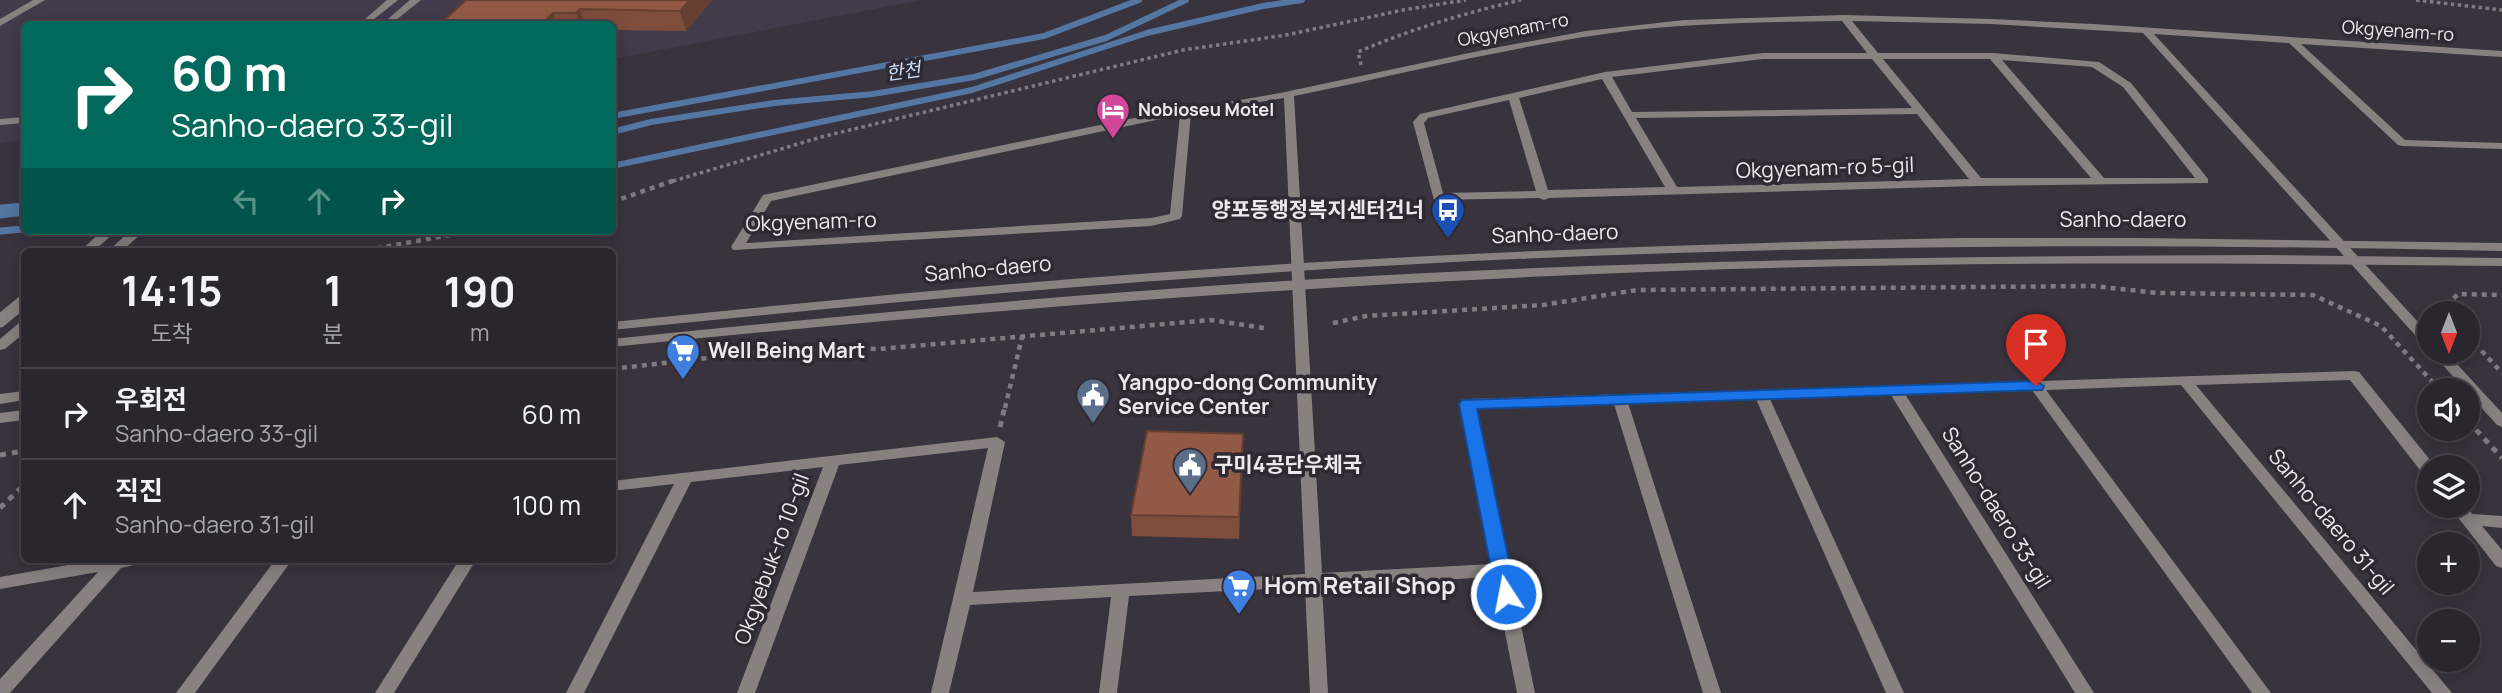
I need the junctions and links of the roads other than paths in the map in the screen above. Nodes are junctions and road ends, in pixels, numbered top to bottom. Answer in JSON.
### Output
{"nodes":[{"id":1,"x":40,"y":0,"type":"edge"},
{"id":2,"x":393,"y":0,"type":"edge"},
{"id":3,"x":416,"y":0,"type":"edge"},
{"id":4,"x":1844,"y":18,"type":"junction"},
{"id":5,"x":367,"y":21,"type":"edge"},
{"id":6,"x":390,"y":21,"type":"edge"},
{"id":7,"x":0,"y":23,"type":"edge"},
{"id":8,"x":2147,"y":32,"type":"junction"},
{"id":9,"x":2292,"y":41,"type":"junction"},
{"id":10,"x":2502,"y":54,"type":"edge"},
{"id":11,"x":1875,"y":56,"type":"junction"},
{"id":12,"x":1993,"y":56,"type":"junction"},
{"id":13,"x":1605,"y":75,"type":"junction"},
{"id":14,"x":1289,"y":94,"type":"junction"},
{"id":15,"x":1513,"y":95,"type":"junction"},
{"id":16,"x":1186,"y":111,"type":"junction"},
{"id":17,"x":1920,"y":111,"type":"junction"},
{"id":18,"x":1630,"y":115,"type":"junction"},
{"id":19,"x":21,"y":120,"type":"edge"},
{"id":20,"x":0,"y":122,"type":"edge"},
{"id":21,"x":2502,"y":146,"type":"edge"},
{"id":22,"x":2101,"y":182,"type":"junction"},
{"id":23,"x":1978,"y":183,"type":"junction"},
{"id":24,"x":1674,"y":192,"type":"junction"},
{"id":25,"x":1544,"y":196,"type":"junction"},
{"id":26,"x":105,"y":235,"type":"edge"},
{"id":27,"x":133,"y":235,"type":"edge"},
{"id":28,"x":2502,"y":239,"type":"edge"},
{"id":29,"x":2342,"y":244,"type":"junction"},
{"id":30,"x":2502,"y":247,"type":"edge"},
{"id":31,"x":90,"y":248,"type":"edge"},
{"id":32,"x":118,"y":248,"type":"edge"},
{"id":33,"x":2353,"y":259,"type":"junction"},
{"id":34,"x":2502,"y":262,"type":"edge"},
{"id":35,"x":1298,"y":275,"type":"junction"},
{"id":36,"x":21,"y":304,"type":"edge"},
{"id":37,"x":0,"y":321,"type":"edge"},
{"id":38,"x":616,"y":326,"type":"edge"},
{"id":39,"x":21,"y":328,"type":"edge"},
{"id":40,"x":2417,"y":329,"type":"edge"},
{"id":41,"x":616,"y":343,"type":"edge"},
{"id":42,"x":0,"y":346,"type":"edge"},
{"id":43,"x":2449,"y":364,"type":"edge"},
{"id":44,"x":2185,"y":381,"type":"junction"},
{"id":45,"x":2036,"y":386,"type":"junction"},
{"id":46,"x":1896,"y":391,"type":"junction"},
{"id":47,"x":1760,"y":395,"type":"junction"},
{"id":48,"x":21,"y":396,"type":"edge"},
{"id":49,"x":0,"y":399,"type":"edge"},
{"id":50,"x":1620,"y":400,"type":"junction"},
{"id":51,"x":21,"y":415,"type":"edge"},
{"id":52,"x":0,"y":418,"type":"edge"},
{"id":53,"x":2502,"y":422,"type":"edge"},
{"id":54,"x":2417,"y":455,"type":"edge"},
{"id":55,"x":833,"y":461,"type":"junction"},
{"id":56,"x":686,"y":476,"type":"junction"},
{"id":57,"x":616,"y":485,"type":"edge"},
{"id":58,"x":2480,"y":516,"type":"edge"},
{"id":59,"x":2468,"y":518,"type":"edge"},
{"id":60,"x":2502,"y":522,"type":"edge"},
{"id":61,"x":2502,"y":562,"type":"edge"},
{"id":62,"x":113,"y":563,"type":"edge"},
{"id":63,"x":122,"y":563,"type":"edge"},
{"id":64,"x":282,"y":563,"type":"edge"},
{"id":65,"x":466,"y":563,"type":"edge"},
{"id":66,"x":1501,"y":570,"type":"junction"},
{"id":67,"x":1313,"y":580,"type":"junction"},
{"id":68,"x":0,"y":583,"type":"edge"},
{"id":69,"x":1121,"y":591,"type":"junction"},
{"id":70,"x":963,"y":599,"type":"junction"},
{"id":71,"x":0,"y":691,"type":"edge"},
{"id":72,"x":185,"y":693,"type":"edge"},
{"id":73,"x":384,"y":693,"type":"edge"},
{"id":74,"x":575,"y":693,"type":"edge"},
{"id":75,"x":747,"y":693,"type":"edge"},
{"id":76,"x":940,"y":693,"type":"edge"},
{"id":77,"x":1108,"y":693,"type":"edge"},
{"id":78,"x":1319,"y":693,"type":"edge"},
{"id":79,"x":1526,"y":693,"type":"edge"},
{"id":80,"x":1712,"y":693,"type":"edge"},
{"id":81,"x":1895,"y":693,"type":"edge"},
{"id":82,"x":2085,"y":693,"type":"edge"},
{"id":83,"x":2262,"y":693,"type":"edge"},
{"id":84,"x":2442,"y":693,"type":"edge"}],
"edges":[{"from":1,"to":7,"type":"street"},
{"from":2,"to":5,"type":"street"},
{"from":3,"to":6,"type":"street"},
{"from":4,"to":8,"type":"street","name":"Okgyenam-ro"},
{"from":4,"to":11,"type":"street","name":"Okgyenam-ro 5-gil"},
{"from":4,"to":14,"type":"street","name":"Okgyenam-ro"},
{"from":8,"to":9,"type":"street","name":"Okgyenam-ro"},
{"from":8,"to":29,"type":"street"},
{"from":9,"to":10,"type":"street","name":"Okgyenam-ro"},
{"from":9,"to":21,"type":"street"},
{"from":11,"to":12,"type":"street","name":"Okgyenam-ro 5-gil"},
{"from":11,"to":13,"type":"street","name":"Okgyenam-ro 5-gil"},
{"from":11,"to":17,"type":"street","name":"Okgyenam-ro 5-gil"},
{"from":12,"to":22,"type":"street"},
{"from":12,"to":22,"type":"street","name":"Okgyenam-ro 5-gil"},
{"from":13,"to":15,"type":"street","name":"Okgyenam-ro 5-gil"},
{"from":13,"to":18,"type":"street"},
{"from":14,"to":16,"type":"street","name":"Okgyenam-ro"},
{"from":14,"to":35,"type":"street"},
{"from":15,"to":25,"type":"street"},
{"from":15,"to":25,"type":"street","name":"Okgyenam-ro 5-gil"},
{"from":16,"to":16,"type":"street","name":"Okgyenam-ro"},
{"from":17,"to":18,"type":"street"},
{"from":17,"to":23,"type":"street","name":"Okgyenam-ro 5-gil"},
{"from":18,"to":24,"type":"street"},
{"from":19,"to":20,"type":"street"},
{"from":22,"to":23,"type":"street","name":"Okgyenam-ro 5-gil"},
{"from":23,"to":24,"type":"street","name":"Okgyenam-ro 5-gil"},
{"from":24,"to":25,"type":"street","name":"Okgyenam-ro 5-gil"},
{"from":26,"to":31,"type":"street"},
{"from":27,"to":32,"type":"street"},
{"from":28,"to":29,"type":"street"},
{"from":29,"to":30,"type":"street","name":"Sanho-daero"},
{"from":29,"to":33,"type":"street"},
{"from":29,"to":35,"type":"street","name":"Sanho-daero"},
{"from":33,"to":34,"type":"street","name":"Sanho-daero"},
{"from":33,"to":35,"type":"street","name":"Sanho-daero"},
{"from":33,"to":40,"type":"street"},
{"from":35,"to":38,"type":"street","name":"Sanho-daero"},
{"from":35,"to":41,"type":"street","name":"Sanho-daero"},
{"from":35,"to":67,"type":"street"},
{"from":36,"to":37,"type":"street","bridge":true},
{"from":39,"to":42,"type":"street"},
{"from":43,"to":53,"type":"street"},
{"from":44,"to":45,"type":"street"},
{"from":44,"to":54,"type":"street"},
{"from":44,"to":84,"type":"street","name":"Sanho-daero 31-gil"},
{"from":45,"to":46,"type":"street"},
{"from":45,"to":83,"type":"street"},
{"from":46,"to":47,"type":"street"},
{"from":46,"to":82,"type":"street","name":"Sanho-daero 33-gil"},
{"from":47,"to":50,"type":"street"},
{"from":47,"to":81,"type":"street"},
{"from":48,"to":49,"type":"street"},
{"from":50,"to":66,"type":"street"},
{"from":50,"to":80,"type":"street"},
{"from":51,"to":52,"type":"street"},
{"from":55,"to":56,"type":"street","name":"Okgyebuk-ro 10-gil"},
{"from":55,"to":70,"type":"street"},
{"from":55,"to":75,"type":"street","name":"Okgyebuk-ro 10-gil"},
{"from":56,"to":57,"type":"street","name":"Okgyebuk-ro 10-gil"},
{"from":56,"to":74,"type":"street"},
{"from":58,"to":60,"type":"street"},
{"from":59,"to":61,"type":"street"},
{"from":62,"to":68,"type":"street"},
{"from":63,"to":71,"type":"street"},
{"from":64,"to":72,"type":"street"},
{"from":65,"to":73,"type":"street"},
{"from":66,"to":67,"type":"street"},
{"from":66,"to":79,"type":"street"},
{"from":67,"to":69,"type":"street"},
{"from":67,"to":78,"type":"street"},
{"from":69,"to":70,"type":"street"},
{"from":69,"to":77,"type":"street"},
{"from":70,"to":76,"type":"street"}]}
